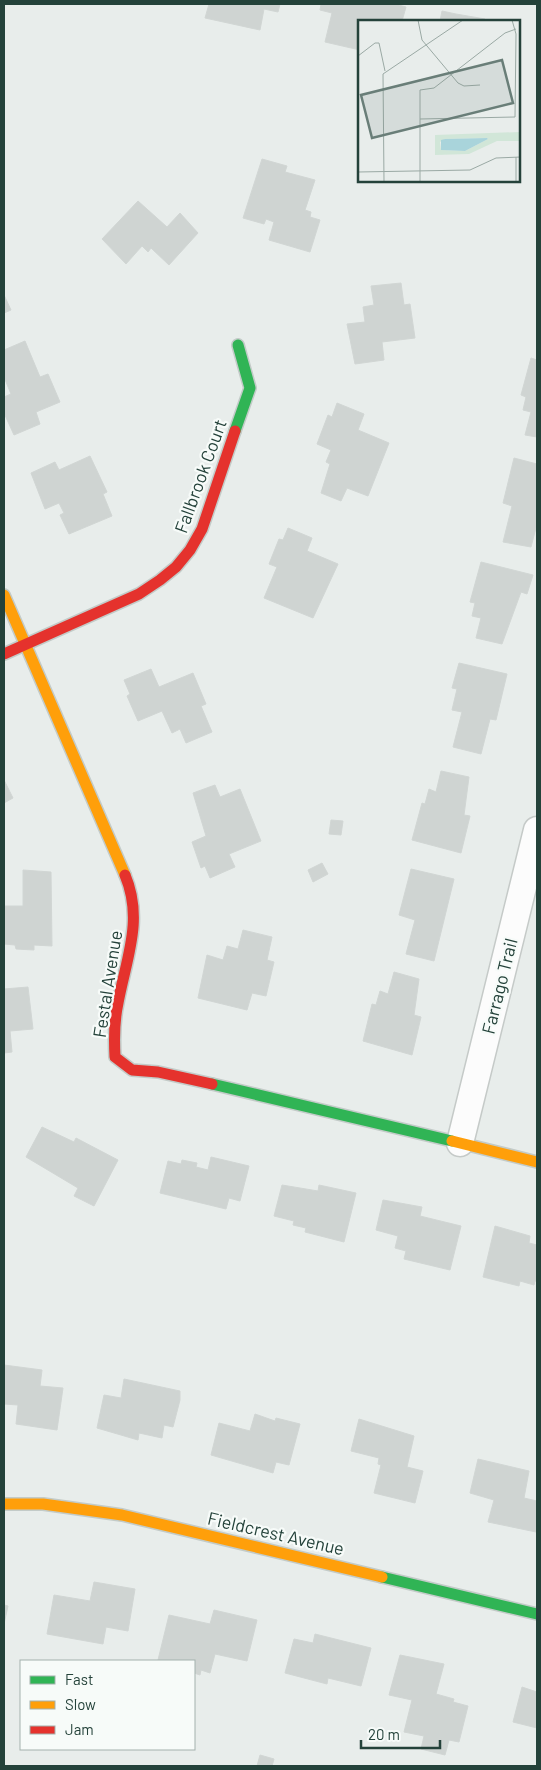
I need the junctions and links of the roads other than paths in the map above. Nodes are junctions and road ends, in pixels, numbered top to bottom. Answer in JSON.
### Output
{"nodes":[{"id":1,"x":238,"y":345,"type":"dead end"},
{"id":2,"x":4,"y":595,"type":"edge"},
{"id":3,"x":26,"y":644,"type":"junction"},
{"id":4,"x":4,"y":654,"type":"edge"},
{"id":5,"x":537,"y":830,"type":"edge"},
{"id":6,"x":460,"y":1143,"type":"junction"},
{"id":7,"x":537,"y":1162,"type":"edge"},
{"id":8,"x":4,"y":1504,"type":"edge"},
{"id":9,"x":537,"y":1614,"type":"edge"}],
"edges":[{"from":1,"to":3,"type":"street","name":"Fallbrook Court"},
{"from":2,"to":3,"type":"street","name":"Festal Avenue"},
{"from":3,"to":4,"type":"street","name":"Fallbrook Court"},
{"from":3,"to":6,"type":"street","name":"Festal Avenue"},
{"from":5,"to":6,"type":"street","name":"Farrago Trail"},
{"from":6,"to":7,"type":"street","name":"Festal Avenue"},
{"from":8,"to":9,"type":"street","name":"Fieldcrest Avenue"}]}
